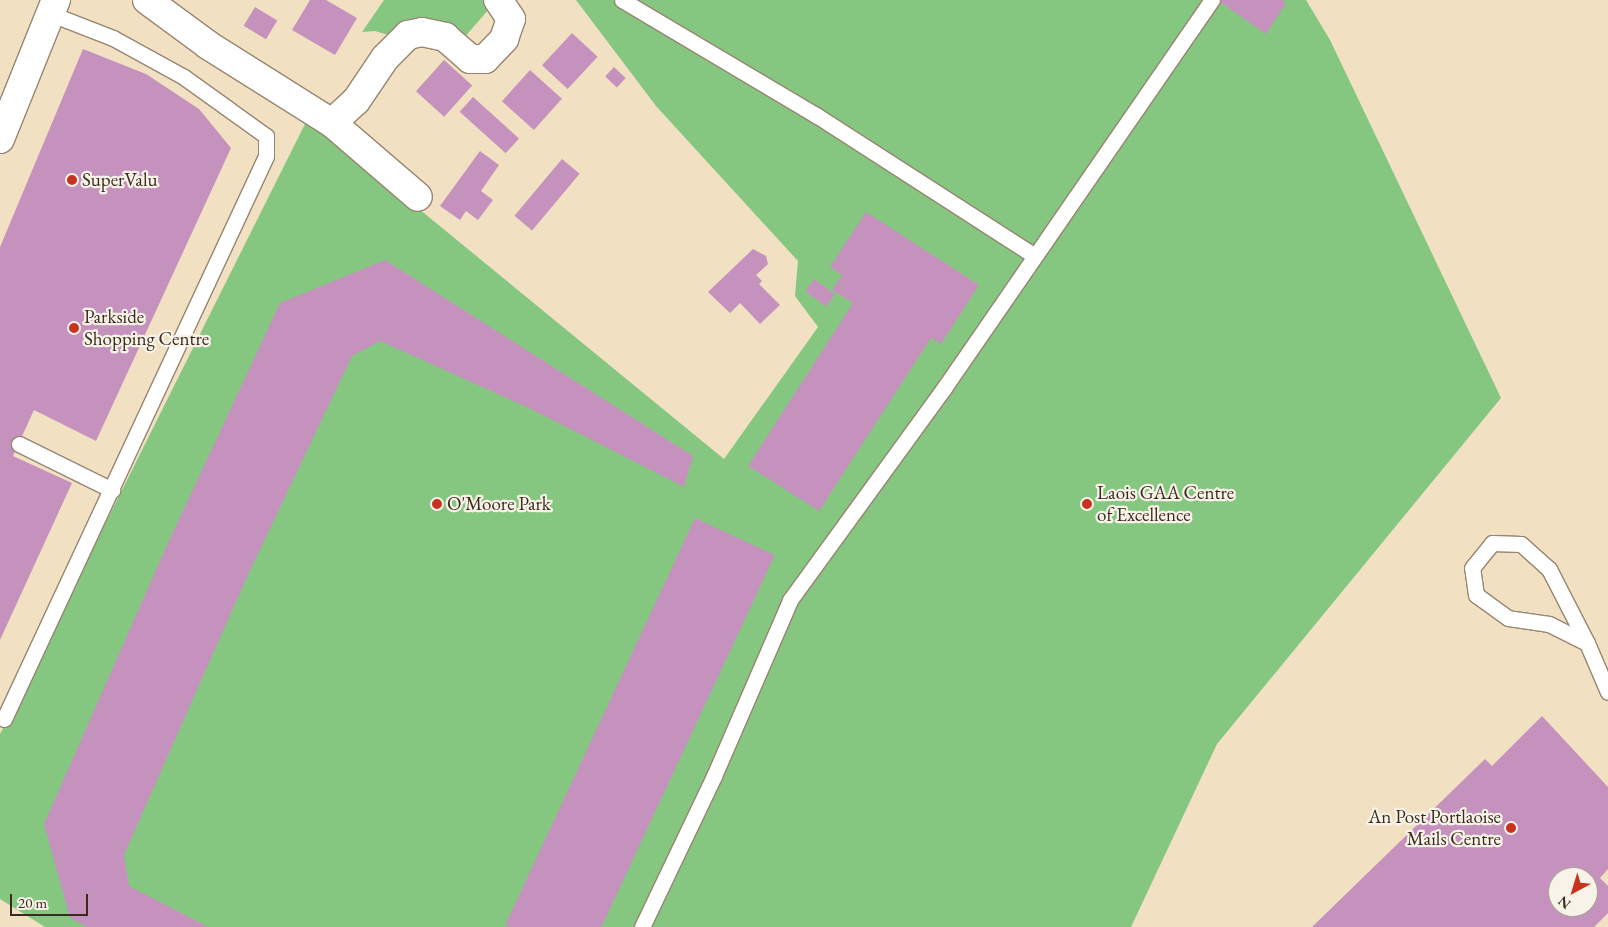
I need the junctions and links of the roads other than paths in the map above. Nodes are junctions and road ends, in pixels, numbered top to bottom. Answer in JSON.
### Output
{"nodes":[{"id":1,"x":147,"y":0,"type":"edge"},
{"id":2,"x":498,"y":0,"type":"edge"},
{"id":3,"x":622,"y":0,"type":"edge"},
{"id":4,"x":1212,"y":0,"type":"edge"},
{"id":5,"x":53,"y":7,"type":"edge"},
{"id":6,"x":332,"y":123,"type":"junction"},
{"id":7,"x":0,"y":139,"type":"edge"},
{"id":8,"x":418,"y":197,"type":"dead end"},
{"id":9,"x":1035,"y":256,"type":"junction"},
{"id":10,"x":19,"y":444,"type":"dead end"},
{"id":11,"x":112,"y":490,"type":"junction"},
{"id":12,"x":1587,"y":642,"type":"junction"},
{"id":13,"x":1608,"y":692,"type":"edge"},
{"id":14,"x":4,"y":719,"type":"dead end"},
{"id":15,"x":642,"y":927,"type":"edge"}],
"edges":[{"from":1,"to":6,"type":"street"},
{"from":2,"to":6,"type":"street"},
{"from":3,"to":9,"type":"lane"},
{"from":4,"to":9,"type":"lane"},
{"from":5,"to":7,"type":"street"},
{"from":5,"to":11,"type":"lane"},
{"from":6,"to":8,"type":"street"},
{"from":9,"to":15,"type":"lane"},
{"from":10,"to":11,"type":"lane"},
{"from":11,"to":14,"type":"lane"},
{"from":12,"to":12,"type":"lane"},
{"from":12,"to":13,"type":"lane"}]}
